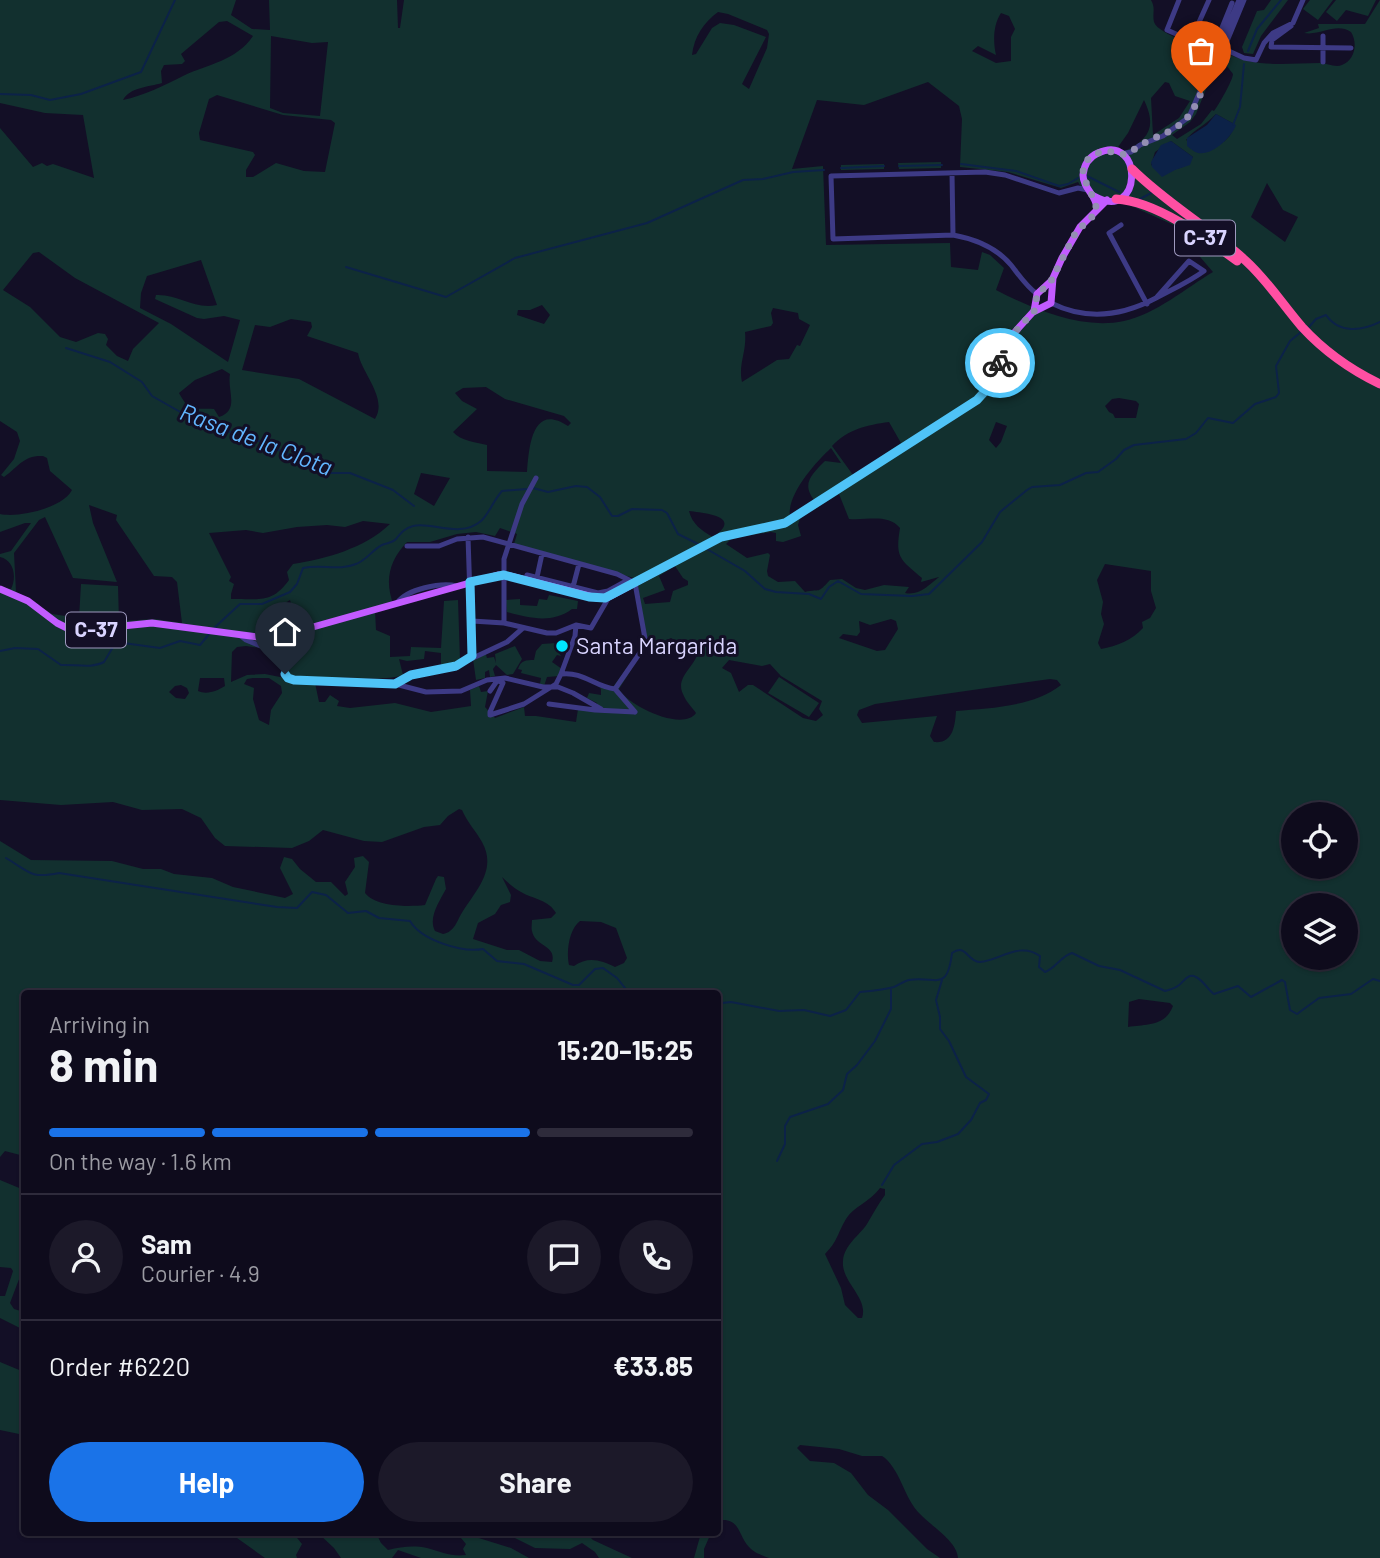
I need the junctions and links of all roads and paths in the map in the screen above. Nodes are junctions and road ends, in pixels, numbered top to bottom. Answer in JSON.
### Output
{"nodes":[{"id":1,"x":1179,"y":0,"type":"edge"},
{"id":2,"x":1209,"y":0,"type":"edge"},
{"id":3,"x":1224,"y":0,"type":"edge"},
{"id":4,"x":1303,"y":0,"type":"edge"},
{"id":5,"x":1238,"y":2,"type":"edge"},
{"id":6,"x":1293,"y":23,"type":"junction"},
{"id":7,"x":1323,"y":36,"type":"dead end"},
{"id":8,"x":1191,"y":40,"type":"junction"},
{"id":9,"x":1221,"y":48,"type":"junction"},
{"id":10,"x":1323,"y":48,"type":"junction"},
{"id":11,"x":1350,"y":48,"type":"dead end"},
{"id":12,"x":1323,"y":62,"type":"dead end"},
{"id":13,"x":1134,"y":150,"type":"junction"},
{"id":14,"x":1121,"y":154,"type":"junction"},
{"id":15,"x":1131,"y":166,"type":"junction"},
{"id":16,"x":952,"y":173,"type":"junction"},
{"id":17,"x":1084,"y":181,"type":"junction"},
{"id":18,"x":1078,"y":188,"type":"junction"},
{"id":19,"x":1091,"y":192,"type":"junction"},
{"id":20,"x":1112,"y":200,"type":"junction"},
{"id":21,"x":1097,"y":210,"type":"junction"},
{"id":22,"x":1121,"y":225,"type":"dead end"},
{"id":23,"x":953,"y":235,"type":"junction"},
{"id":24,"x":1045,"y":295,"type":"junction"},
{"id":25,"x":1157,"y":297,"type":"junction"},
{"id":26,"x":1280,"y":300,"type":"junction"},
{"id":27,"x":1147,"y":303,"type":"junction"},
{"id":28,"x":1037,"y":308,"type":"junction"},
{"id":29,"x":1380,"y":384,"type":"edge"},
{"id":30,"x":536,"y":478,"type":"dead end"},
{"id":31,"x":468,"y":537,"type":"junction"},
{"id":32,"x":507,"y":545,"type":"junction"},
{"id":33,"x":407,"y":546,"type":"dead end"},
{"id":34,"x":542,"y":554,"type":"junction"},
{"id":35,"x":579,"y":564,"type":"junction"},
{"id":36,"x":504,"y":575,"type":"junction"},
{"id":37,"x":537,"y":577,"type":"junction"},
{"id":38,"x":526,"y":580,"type":"junction"},
{"id":39,"x":470,"y":582,"type":"junction"},
{"id":40,"x":633,"y":583,"type":"junction"},
{"id":41,"x":573,"y":587,"type":"junction"},
{"id":42,"x":0,"y":589,"type":"edge"},
{"id":43,"x":609,"y":597,"type":"junction"},
{"id":44,"x":472,"y":621,"type":"junction"},
{"id":45,"x":504,"y":623,"type":"junction"},
{"id":46,"x":576,"y":625,"type":"junction"},
{"id":47,"x":523,"y":628,"type":"junction"},
{"id":48,"x":242,"y":636,"type":"junction"},
{"id":49,"x":472,"y":656,"type":"junction"},
{"id":50,"x":562,"y":674,"type":"junction"},
{"id":51,"x":496,"y":680,"type":"junction"},
{"id":52,"x":592,"y":683,"type":"junction"},
{"id":53,"x":395,"y":684,"type":"junction"},
{"id":54,"x":553,"y":685,"type":"junction"},
{"id":55,"x":615,"y":689,"type":"junction"},
{"id":56,"x":490,"y":691,"type":"dead end"},
{"id":57,"x":602,"y":691,"type":"dead end"},
{"id":58,"x":549,"y":704,"type":"dead end"},
{"id":59,"x":601,"y":709,"type":"junction"}],
"edges":[{"from":1,"to":8,"type":"street"},
{"from":2,"to":8,"type":"street"},
{"from":3,"to":5,"type":"street"},
{"from":4,"to":6,"type":"street"},
{"from":5,"to":9,"type":"street"},
{"from":6,"to":9,"type":"street"},
{"from":6,"to":10,"type":"street"},
{"from":7,"to":10,"type":"street"},
{"from":8,"to":9,"type":"street"},
{"from":9,"to":13,"type":"street"},
{"from":10,"to":11,"type":"street"},
{"from":10,"to":12,"type":"street"},
{"from":13,"to":14,"type":"street"},
{"from":13,"to":15,"type":"street"},
{"from":14,"to":15,"type":"main road","number":"C-37"},
{"from":14,"to":17,"type":"main road"},
{"from":15,"to":20,"type":"main road"},
{"from":15,"to":26,"type":"highway","number":"C-37"},
{"from":16,"to":18,"type":"street"},
{"from":16,"to":23,"type":"street"},
{"from":16,"to":23,"type":"street"},
{"from":17,"to":18,"type":"street"},
{"from":17,"to":19,"type":"main road"},
{"from":18,"to":19,"type":"street"},
{"from":19,"to":20,"type":"main road","number":"C-37"},
{"from":19,"to":21,"type":"main road"},
{"from":20,"to":21,"type":"main road"},
{"from":20,"to":26,"type":"highway","number":"C-37"},
{"from":21,"to":24,"type":"main road"},
{"from":22,"to":27,"type":"street"},
{"from":23,"to":24,"type":"street"},
{"from":24,"to":27,"type":"street"},
{"from":24,"to":28,"type":"main road"},
{"from":24,"to":28,"type":"main road"},
{"from":25,"to":25,"type":"street"},
{"from":25,"to":27,"type":"street"},
{"from":26,"to":29,"type":"highway","number":"C-37"},
{"from":28,"to":40,"type":"main road"},
{"from":30,"to":32,"type":"street"},
{"from":31,"to":32,"type":"street"},
{"from":31,"to":33,"type":"street"},
{"from":31,"to":39,"type":"street"},
{"from":32,"to":34,"type":"street"},
{"from":32,"to":36,"type":"street"},
{"from":34,"to":35,"type":"street"},
{"from":34,"to":37,"type":"street"},
{"from":35,"to":40,"type":"street"},
{"from":35,"to":41,"type":"street"},
{"from":36,"to":38,"type":"main road","number":"C-37"},
{"from":36,"to":39,"type":"main road","number":"C-37"},
{"from":36,"to":45,"type":"street"},
{"from":37,"to":38,"type":"street"},
{"from":37,"to":41,"type":"street"},
{"from":38,"to":43,"type":"main road","number":"C-37"},
{"from":39,"to":44,"type":"street"},
{"from":39,"to":48,"type":"main road","number":"C-37"},
{"from":40,"to":41,"type":"street"},
{"from":40,"to":43,"type":"main road"},
{"from":40,"to":55,"type":"street"},
{"from":42,"to":48,"type":"main road","number":"C-37"},
{"from":43,"to":46,"type":"street"},
{"from":44,"to":45,"type":"street"},
{"from":44,"to":49,"type":"street"},
{"from":45,"to":47,"type":"street"},
{"from":46,"to":47,"type":"street"},
{"from":46,"to":50,"type":"street"},
{"from":47,"to":49,"type":"street"},
{"from":48,"to":53,"type":"street"},
{"from":49,"to":53,"type":"street"},
{"from":50,"to":52,"type":"street"},
{"from":50,"to":54,"type":"street"},
{"from":51,"to":53,"type":"street"},
{"from":51,"to":54,"type":"street"},
{"from":51,"to":54,"type":"street"},
{"from":51,"to":56,"type":"street"},
{"from":52,"to":55,"type":"street"},
{"from":52,"to":57,"type":"street"},
{"from":54,"to":59,"type":"street"},
{"from":55,"to":59,"type":"street"},
{"from":58,"to":59,"type":"street"}]}
